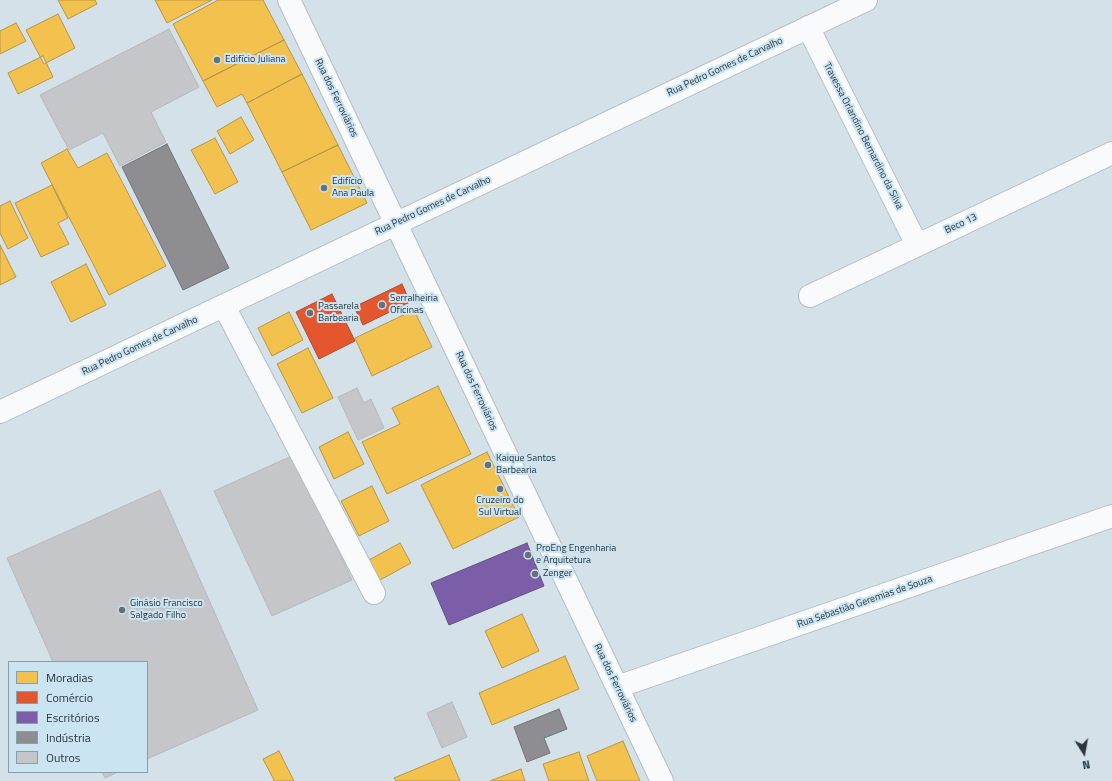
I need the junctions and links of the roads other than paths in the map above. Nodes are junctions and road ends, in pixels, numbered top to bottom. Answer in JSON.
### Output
{"nodes":[{"id":1,"x":290,"y":0,"type":"edge"},
{"id":2,"x":866,"y":0,"type":"edge"},
{"id":3,"x":808,"y":27,"type":"junction"},
{"id":4,"x":1112,"y":153,"type":"edge"},
{"id":5,"x":396,"y":224,"type":"junction"},
{"id":6,"x":917,"y":245,"type":"junction"},
{"id":7,"x":810,"y":296,"type":"dead end"},
{"id":8,"x":224,"y":306,"type":"junction"},
{"id":9,"x":0,"y":412,"type":"edge"},
{"id":10,"x":1112,"y":516,"type":"edge"},
{"id":11,"x":374,"y":593,"type":"dead end"},
{"id":12,"x":617,"y":688,"type":"junction"},
{"id":13,"x":662,"y":781,"type":"edge"}],
"edges":[{"from":1,"to":5,"type":"street","name":"Rua dos Ferroviários"},
{"from":2,"to":3,"type":"street","name":"Rua Pedro Gomes de Carvalho"},
{"from":3,"to":5,"type":"street","name":"Rua Pedro Gomes de Carvalho"},
{"from":3,"to":6,"type":"street","name":"Travessa Orlandino Bernardino da Silva"},
{"from":4,"to":6,"type":"street","name":"Beco 13"},
{"from":5,"to":8,"type":"street","name":"Rua Pedro Gomes de Carvalho"},
{"from":5,"to":12,"type":"street","name":"Rua dos Ferroviários"},
{"from":6,"to":7,"type":"street","name":"Beco 13"},
{"from":8,"to":9,"type":"street","name":"Rua Pedro Gomes de Carvalho"},
{"from":8,"to":11,"type":"street"},
{"from":10,"to":12,"type":"street","name":"Rua Sebastião Geremias de Souza"},
{"from":12,"to":13,"type":"street","name":"Rua dos Ferroviários"}]}
